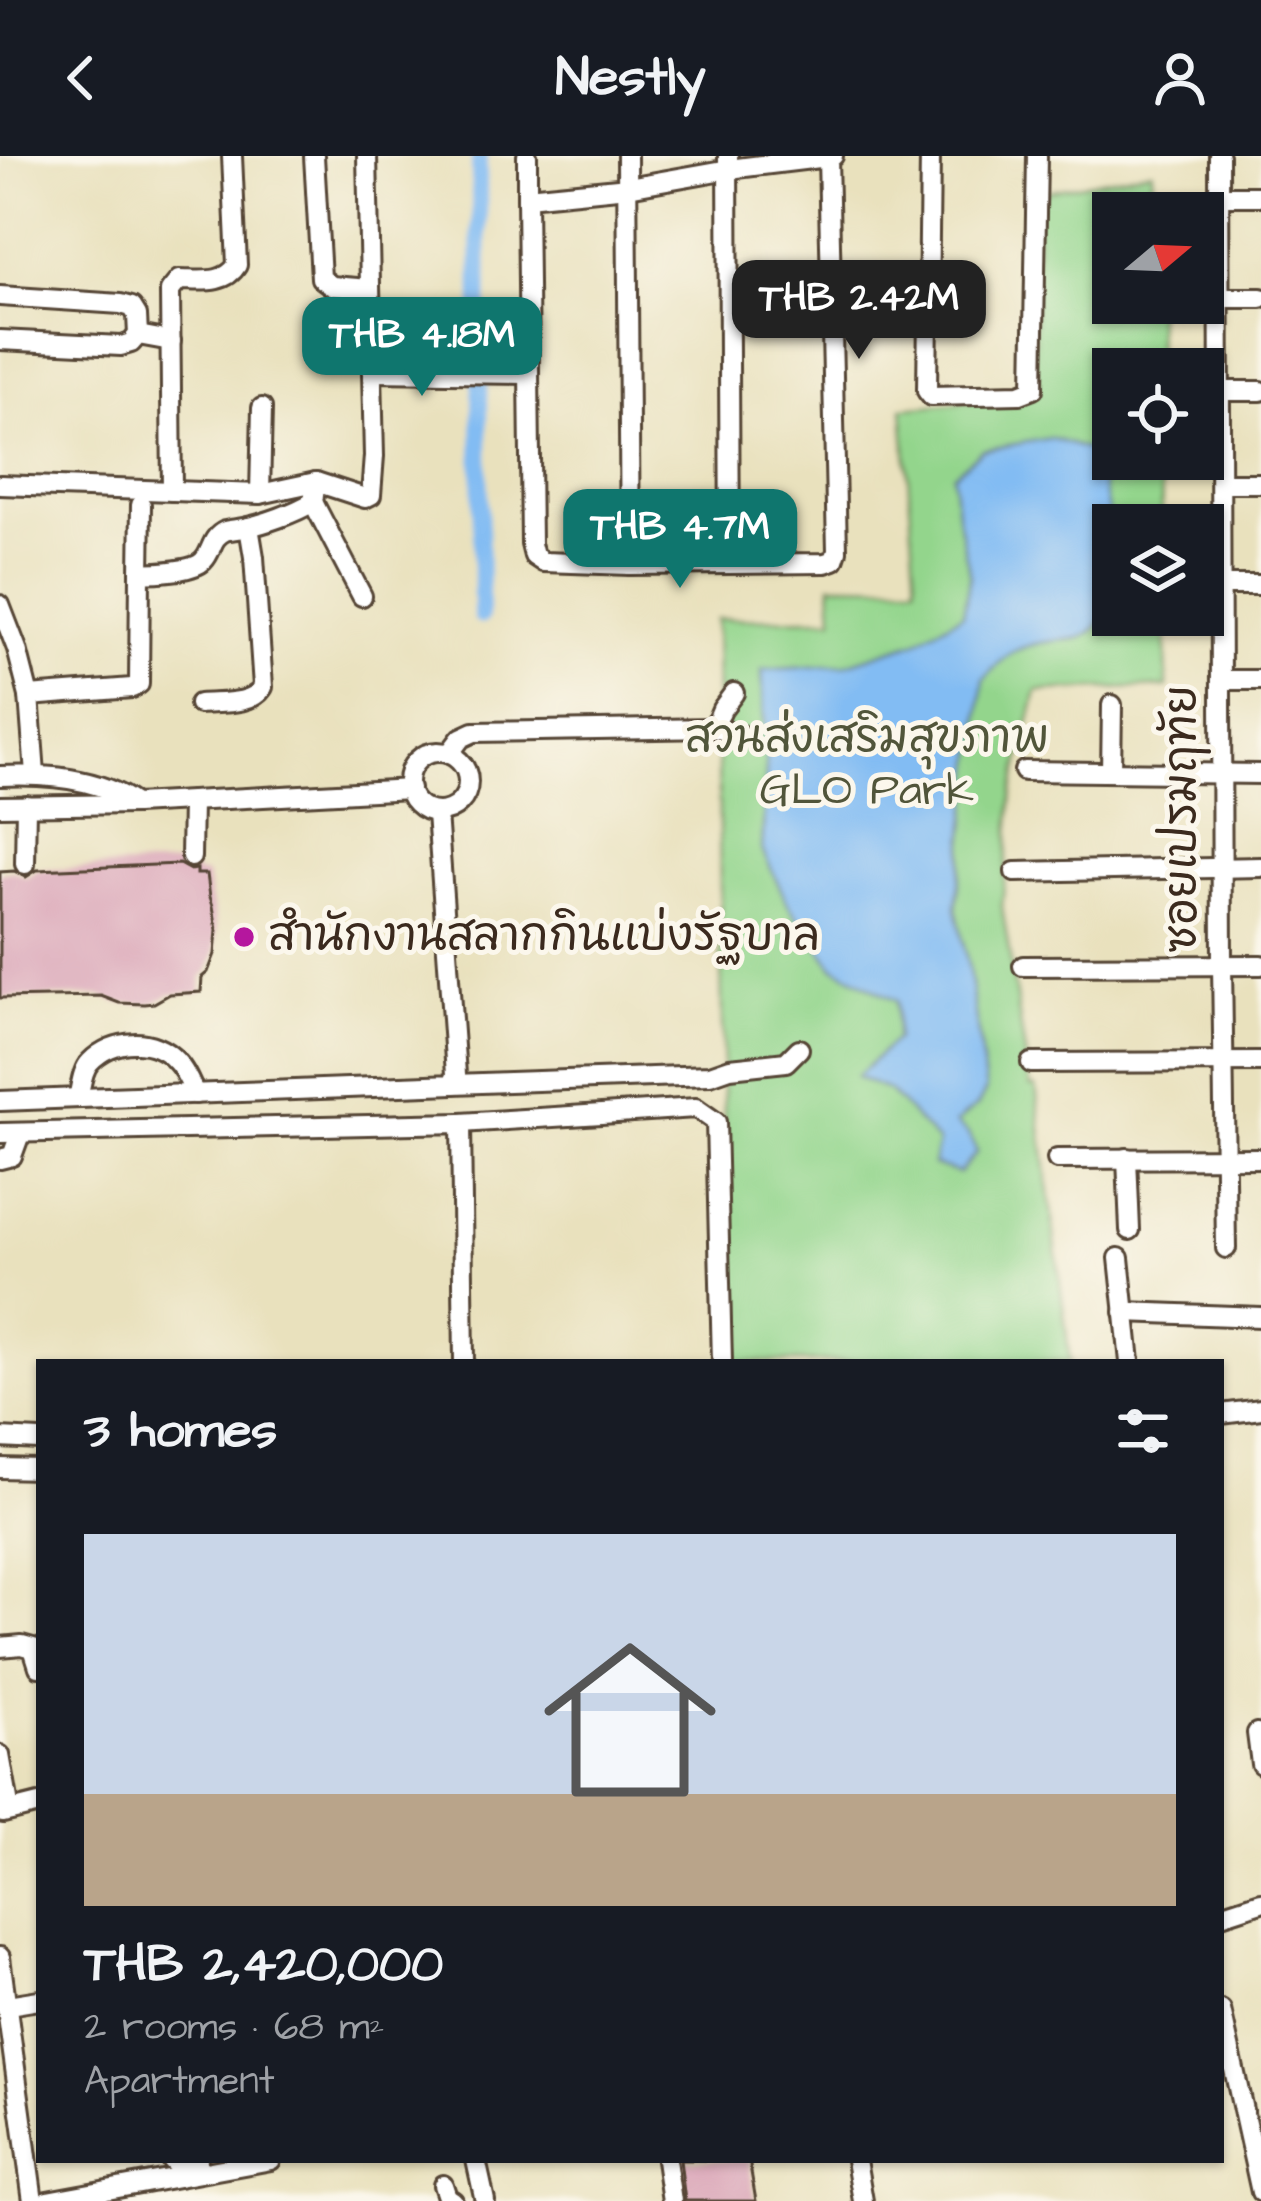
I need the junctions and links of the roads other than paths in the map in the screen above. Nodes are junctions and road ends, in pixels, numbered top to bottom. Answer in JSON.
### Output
{"nodes":[{"id":1,"x":232,"y":156,"type":"edge"},
{"id":2,"x":314,"y":156,"type":"edge"},
{"id":3,"x":367,"y":156,"type":"edge"},
{"id":4,"x":527,"y":156,"type":"edge"},
{"id":5,"x":627,"y":156,"type":"edge"},
{"id":6,"x":829,"y":156,"type":"edge"},
{"id":7,"x":930,"y":156,"type":"edge"},
{"id":8,"x":1036,"y":156,"type":"edge"},
{"id":9,"x":1219,"y":156,"type":"edge"},
{"id":10,"x":729,"y":163,"type":"edge"},
{"id":11,"x":628,"y":188,"type":"junction"},
{"id":12,"x":1220,"y":192,"type":"edge"},
{"id":13,"x":1224,"y":196,"type":"edge"},
{"id":14,"x":1261,"y":196,"type":"edge"},
{"id":15,"x":527,"y":197,"type":"junction"},
{"id":16,"x":370,"y":289,"type":"junction"},
{"id":17,"x":0,"y":296,"type":"edge"},
{"id":18,"x":1224,"y":298,"type":"edge"},
{"id":19,"x":1261,"y":298,"type":"edge"},
{"id":20,"x":138,"y":335,"type":"junction"},
{"id":21,"x":0,"y":340,"type":"edge"},
{"id":22,"x":171,"y":341,"type":"junction"},
{"id":23,"x":372,"y":372,"type":"junction"},
{"id":24,"x":528,"y":374,"type":"junction"},
{"id":25,"x":1224,"y":391,"type":"edge"},
{"id":26,"x":1261,"y":391,"type":"edge"},
{"id":27,"x":262,"y":408,"type":"dead end"},
{"id":28,"x":1222,"y":483,"type":"joint"},
{"id":29,"x":1261,"y":483,"type":"edge"},
{"id":30,"x":0,"y":485,"type":"edge"},
{"id":31,"x":172,"y":491,"type":"junction"},
{"id":32,"x":315,"y":492,"type":"junction"},
{"id":33,"x":260,"y":494,"type":"junction"},
{"id":34,"x":1222,"y":504,"type":"edge"},
{"id":35,"x":141,"y":505,"type":"dead end"},
{"id":36,"x":249,"y":527,"type":"junction"},
{"id":37,"x":730,"y":563,"type":"junction"},
{"id":38,"x":630,"y":565,"type":"junction"},
{"id":39,"x":140,"y":573,"type":"junction"},
{"id":40,"x":1224,"y":585,"type":"edge"},
{"id":41,"x":1261,"y":585,"type":"edge"},
{"id":42,"x":362,"y":596,"type":"dead end"},
{"id":43,"x":0,"y":605,"type":"edge"},
{"id":44,"x":1222,"y":636,"type":"edge"},
{"id":45,"x":8,"y":650,"type":"edge"},
{"id":46,"x":1222,"y":680,"type":"junction"},
{"id":47,"x":1261,"y":680,"type":"edge"},
{"id":48,"x":734,"y":693,"type":"dead end"},
{"id":49,"x":29,"y":696,"type":"junction"},
{"id":50,"x":199,"y":704,"type":"dead end"},
{"id":51,"x":1112,"y":705,"type":"dead end"},
{"id":52,"x":714,"y":728,"type":"junction"},
{"id":53,"x":742,"y":735,"type":"dead end"},
{"id":54,"x":449,"y":754,"type":"junction"},
{"id":55,"x":1024,"y":771,"type":"dead end"},
{"id":56,"x":1111,"y":772,"type":"junction"},
{"id":57,"x":1223,"y":773,"type":"junction"},
{"id":58,"x":34,"y":774,"type":"junction"},
{"id":59,"x":1261,"y":774,"type":"edge"},
{"id":60,"x":0,"y":776,"type":"edge"},
{"id":61,"x":410,"y":789,"type":"junction"},
{"id":62,"x":192,"y":801,"type":"junction"},
{"id":63,"x":135,"y":804,"type":"junction"},
{"id":64,"x":26,"y":805,"type":"junction"},
{"id":65,"x":0,"y":806,"type":"edge"},
{"id":66,"x":437,"y":813,"type":"junction"},
{"id":67,"x":191,"y":856,"type":"dead end"},
{"id":68,"x":25,"y":864,"type":"dead end"},
{"id":69,"x":1223,"y":866,"type":"junction"},
{"id":70,"x":1261,"y":867,"type":"edge"},
{"id":71,"x":1015,"y":872,"type":"dead end"},
{"id":72,"x":1222,"y":964,"type":"junction"},
{"id":73,"x":1261,"y":965,"type":"edge"},
{"id":74,"x":1023,"y":966,"type":"dead end"},
{"id":75,"x":799,"y":1048,"type":"dead end"},
{"id":76,"x":1223,"y":1062,"type":"junction"},
{"id":77,"x":1261,"y":1062,"type":"edge"},
{"id":78,"x":1031,"y":1063,"type":"dead end"},
{"id":79,"x":454,"y":1084,"type":"junction"},
{"id":80,"x":195,"y":1094,"type":"junction"},
{"id":81,"x":77,"y":1098,"type":"junction"},
{"id":82,"x":0,"y":1101,"type":"edge"},
{"id":83,"x":461,"y":1123,"type":"junction"},
{"id":84,"x":10,"y":1134,"type":"edge"},
{"id":85,"x":1225,"y":1157,"type":"junction"},
{"id":86,"x":1127,"y":1158,"type":"junction"},
{"id":87,"x":1261,"y":1158,"type":"edge"},
{"id":88,"x":0,"y":1159,"type":"edge"},
{"id":89,"x":1058,"y":1159,"type":"dead end"},
{"id":90,"x":1130,"y":1230,"type":"dead end"},
{"id":91,"x":1226,"y":1248,"type":"dead end"},
{"id":92,"x":1119,"y":1258,"type":"dead end"},
{"id":93,"x":1124,"y":1312,"type":"junction"},
{"id":94,"x":1261,"y":1317,"type":"edge"},
{"id":95,"x":464,"y":1359,"type":"edge"},
{"id":96,"x":722,"y":1359,"type":"edge"},
{"id":97,"x":1130,"y":1359,"type":"edge"},
{"id":98,"x":1261,"y":1409,"type":"edge"},
{"id":99,"x":1224,"y":1414,"type":"edge"},
{"id":100,"x":0,"y":1438,"type":"edge"},
{"id":101,"x":36,"y":1440,"type":"edge"},
{"id":102,"x":0,"y":1468,"type":"edge"},
{"id":103,"x":36,"y":1468,"type":"edge"},
{"id":104,"x":0,"y":1647,"type":"edge"},
{"id":105,"x":36,"y":1656,"type":"edge"},
{"id":106,"x":1257,"y":1733,"type":"dead end"},
{"id":107,"x":0,"y":1755,"type":"edge"},
{"id":108,"x":1261,"y":1764,"type":"edge"},
{"id":109,"x":36,"y":1805,"type":"edge"},
{"id":110,"x":5,"y":1812,"type":"edge"},
{"id":111,"x":1261,"y":1902,"type":"edge"},
{"id":112,"x":1224,"y":1914,"type":"edge"},
{"id":113,"x":0,"y":1957,"type":"edge"},
{"id":114,"x":36,"y":2000,"type":"edge"},
{"id":115,"x":8,"y":2005,"type":"junction"},
{"id":116,"x":1224,"y":2024,"type":"edge"},
{"id":117,"x":255,"y":2163,"type":"edge"},
{"id":118,"x":477,"y":2163,"type":"edge"},
{"id":119,"x":666,"y":2163,"type":"edge"},
{"id":120,"x":857,"y":2163,"type":"edge"},
{"id":121,"x":1261,"y":2192,"type":"edge"},
{"id":122,"x":33,"y":2201,"type":"edge"},
{"id":123,"x":47,"y":2201,"type":"edge"},
{"id":124,"x":485,"y":2201,"type":"edge"},
{"id":125,"x":672,"y":2201,"type":"edge"},
{"id":126,"x":863,"y":2201,"type":"edge"}],
"edges":[{"from":1,"to":22,"type":"street"},
{"from":2,"to":16,"type":"street"},
{"from":3,"to":16,"type":"street"},
{"from":4,"to":15,"type":"street"},
{"from":5,"to":11,"type":"street"},
{"from":6,"to":10,"type":"street"},
{"from":6,"to":37,"type":"street"},
{"from":7,"to":8,"type":"street"},
{"from":9,"to":12,"type":"street","name":"ซอยเปรมฤทัย"},
{"from":10,"to":11,"type":"street"},
{"from":10,"to":37,"type":"street"},
{"from":11,"to":15,"type":"street"},
{"from":11,"to":38,"type":"street"},
{"from":13,"to":14,"type":"street"},
{"from":15,"to":24,"type":"street"},
{"from":16,"to":23,"type":"street"},
{"from":17,"to":20,"type":"street"},
{"from":18,"to":19,"type":"street"},
{"from":20,"to":21,"type":"street"},
{"from":20,"to":22,"type":"street"},
{"from":22,"to":31,"type":"street"},
{"from":23,"to":24,"type":"street"},
{"from":23,"to":32,"type":"street"},
{"from":24,"to":38,"type":"street"},
{"from":25,"to":26,"type":"street"},
{"from":27,"to":33,"type":"street"},
{"from":28,"to":29,"type":"street"},
{"from":28,"to":34,"type":"street","name":"ซอยเปรมฤทัย"},
{"from":30,"to":31,"type":"street"},
{"from":31,"to":33,"type":"street"},
{"from":32,"to":33,"type":"street"},
{"from":32,"to":36,"type":"street"},
{"from":32,"to":42,"type":"street"},
{"from":35,"to":39,"type":"street"},
{"from":36,"to":39,"type":"street"},
{"from":36,"to":50,"type":"street"},
{"from":37,"to":38,"type":"street"},
{"from":39,"to":49,"type":"street"},
{"from":40,"to":41,"type":"street"},
{"from":43,"to":45,"type":"street"},
{"from":44,"to":46,"type":"street","name":"ซอยเปรมฤทัย"},
{"from":45,"to":49,"type":"street"},
{"from":46,"to":47,"type":"street"},
{"from":46,"to":57,"type":"street","name":"ซอยเปรมฤทัย"},
{"from":48,"to":52,"type":"street"},
{"from":49,"to":58,"type":"street"},
{"from":51,"to":56,"type":"street"},
{"from":52,"to":53,"type":"street"},
{"from":52,"to":54,"type":"street"},
{"from":54,"to":61,"type":"street"},
{"from":54,"to":66,"type":"street"},
{"from":55,"to":56,"type":"street"},
{"from":56,"to":57,"type":"street"},
{"from":57,"to":59,"type":"street"},
{"from":57,"to":69,"type":"street","name":"ซอยเปรมฤทัย"},
{"from":58,"to":60,"type":"street"},
{"from":58,"to":63,"type":"street"},
{"from":61,"to":62,"type":"street"},
{"from":61,"to":66,"type":"street"},
{"from":62,"to":63,"type":"street"},
{"from":62,"to":67,"type":"street"},
{"from":63,"to":64,"type":"street"},
{"from":64,"to":65,"type":"street"},
{"from":64,"to":68,"type":"street"},
{"from":66,"to":79,"type":"street"},
{"from":69,"to":70,"type":"street"},
{"from":69,"to":71,"type":"street"},
{"from":69,"to":72,"type":"street","name":"ซอยเปรมฤทัย"},
{"from":72,"to":73,"type":"street"},
{"from":72,"to":74,"type":"street"},
{"from":72,"to":76,"type":"street","name":"ซอยเปรมฤทัย"},
{"from":75,"to":79,"type":"street"},
{"from":76,"to":77,"type":"street"},
{"from":76,"to":78,"type":"street"},
{"from":76,"to":85,"type":"street","name":"ซอยเปรมฤทัย"},
{"from":79,"to":80,"type":"street"},
{"from":80,"to":81,"type":"street"},
{"from":80,"to":81,"type":"street"},
{"from":81,"to":82,"type":"street"},
{"from":83,"to":84,"type":"street"},
{"from":83,"to":95,"type":"street"},
{"from":83,"to":96,"type":"street"},
{"from":84,"to":88,"type":"street"},
{"from":85,"to":86,"type":"street"},
{"from":85,"to":87,"type":"street"},
{"from":85,"to":91,"type":"street","name":"ซอยเปรมฤทัย"},
{"from":86,"to":89,"type":"street"},
{"from":86,"to":90,"type":"street"},
{"from":92,"to":93,"type":"street"},
{"from":93,"to":94,"type":"street"},
{"from":93,"to":97,"type":"street"},
{"from":98,"to":99,"type":"street"},
{"from":100,"to":101,"type":"street"},
{"from":102,"to":103,"type":"street"},
{"from":104,"to":105,"type":"street"},
{"from":106,"to":108,"type":"street"},
{"from":107,"to":110,"type":"street"},
{"from":109,"to":110,"type":"street"},
{"from":111,"to":112,"type":"street"},
{"from":113,"to":115,"type":"street"},
{"from":114,"to":115,"type":"street"},
{"from":115,"to":122,"type":"street"},
{"from":116,"to":121,"type":"street"},
{"from":117,"to":123,"type":"street"},
{"from":118,"to":124,"type":"street"},
{"from":119,"to":125,"type":"street"},
{"from":120,"to":126,"type":"street"}]}
